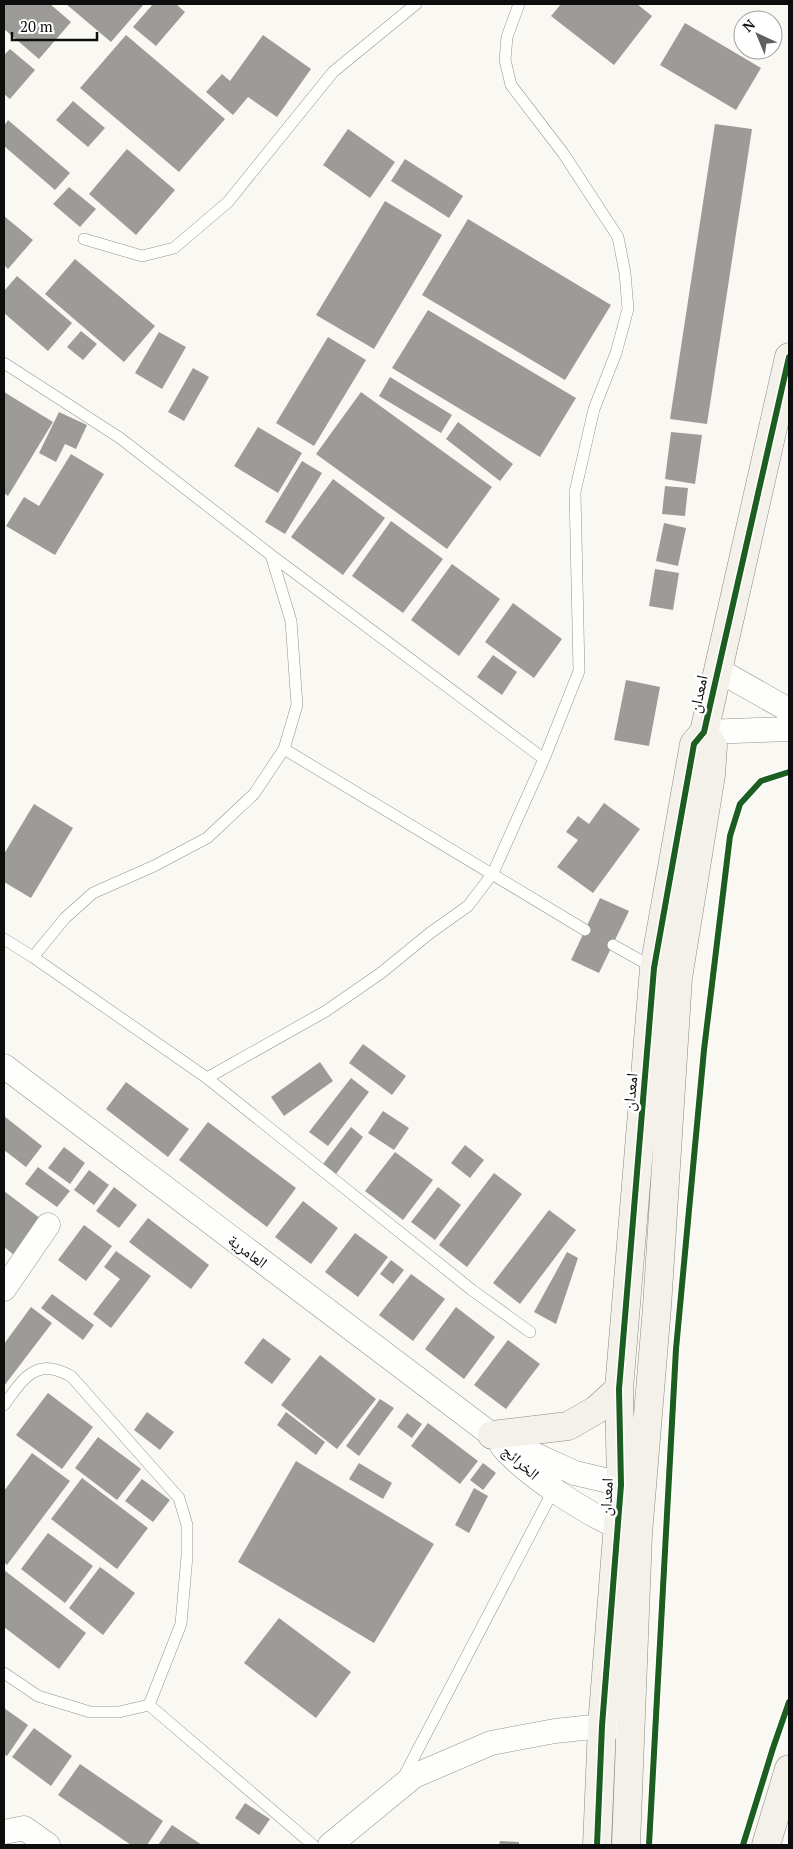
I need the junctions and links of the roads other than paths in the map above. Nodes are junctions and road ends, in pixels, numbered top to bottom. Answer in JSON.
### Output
{"nodes":[{"id":1,"x":416,"y":4,"type":"edge"},
{"id":2,"x":519,"y":4,"type":"edge"},
{"id":3,"x":84,"y":239,"type":"dead end"},
{"id":4,"x":789,"y":357,"type":"edge"},
{"id":5,"x":4,"y":364,"type":"edge"},
{"id":6,"x":271,"y":555,"type":"junction"},
{"id":7,"x":718,"y":670,"type":"junction"},
{"id":8,"x":789,"y":710,"type":"edge"},
{"id":9,"x":789,"y":729,"type":"edge"},
{"id":10,"x":704,"y":732,"type":"junction"},
{"id":11,"x":284,"y":749,"type":"junction"},
{"id":12,"x":544,"y":759,"type":"junction"},
{"id":13,"x":493,"y":873,"type":"junction"},
{"id":14,"x":585,"y":930,"type":"dead end"},
{"id":15,"x":4,"y":939,"type":"edge"},
{"id":16,"x":613,"y":945,"type":"dead end"},
{"id":17,"x":33,"y":957,"type":"junction"},
{"id":18,"x":666,"y":973,"type":"junction"},
{"id":19,"x":4,"y":1066,"type":"edge"},
{"id":20,"x":207,"y":1078,"type":"junction"},
{"id":21,"x":48,"y":1225,"type":"dead end"},
{"id":22,"x":4,"y":1289,"type":"edge"},
{"id":23,"x":530,"y":1332,"type":"dead end"},
{"id":24,"x":619,"y":1389,"type":"junction"},
{"id":25,"x":4,"y":1405,"type":"edge"},
{"id":26,"x":492,"y":1435,"type":"junction"},
{"id":27,"x":631,"y":1487,"type":"junction"},
{"id":28,"x":554,"y":1489,"type":"junction"},
{"id":29,"x":628,"y":1531,"type":"junction"},
{"id":30,"x":4,"y":1673,"type":"edge"},
{"id":31,"x":149,"y":1705,"type":"junction"},
{"id":32,"x":602,"y":1726,"type":"junction"},
{"id":33,"x":631,"y":1727,"type":"junction"},
{"id":34,"x":789,"y":1769,"type":"edge"},
{"id":35,"x":398,"y":1789,"type":"junction"},
{"id":36,"x":4,"y":1832,"type":"edge"},
{"id":37,"x":48,"y":1845,"type":"edge"},
{"id":38,"x":313,"y":1845,"type":"edge"},
{"id":39,"x":330,"y":1845,"type":"edge"},
{"id":40,"x":597,"y":1845,"type":"edge"},
{"id":41,"x":626,"y":1845,"type":"edge"},
{"id":42,"x":766,"y":1845,"type":"edge"}],
"edges":[{"from":1,"to":3,"type":"lane"},
{"from":2,"to":12,"type":"lane"},
{"from":4,"to":7,"type":"street","name":"امعدان"},
{"from":5,"to":6,"type":"lane"},
{"from":6,"to":11,"type":"lane"},
{"from":6,"to":12,"type":"lane"},
{"from":7,"to":8,"type":"street"},
{"from":7,"to":10,"type":"street","name":"امعدان"},
{"from":9,"to":10,"type":"street"},
{"from":10,"to":18,"type":"street","name":"امعدان"},
{"from":11,"to":13,"type":"lane"},
{"from":11,"to":17,"type":"lane"},
{"from":12,"to":13,"type":"lane"},
{"from":13,"to":14,"type":"lane"},
{"from":13,"to":20,"type":"lane"},
{"from":15,"to":17,"type":"lane"},
{"from":16,"to":18,"type":"lane"},
{"from":17,"to":20,"type":"lane"},
{"from":18,"to":24,"type":"street","name":"امعدان"},
{"from":18,"to":27,"type":"street","name":"امعدان"},
{"from":19,"to":26,"type":"street","name":"العامرية"},
{"from":20,"to":23,"type":"lane"},
{"from":21,"to":22,"type":"street"},
{"from":24,"to":26,"type":"street"},
{"from":24,"to":27,"type":"street","name":"امعدان"},
{"from":25,"to":31,"type":"lane"},
{"from":26,"to":27,"type":"street","name":"الخرائج"},
{"from":26,"to":28,"type":"street","name":"الخرائج"},
{"from":27,"to":29,"type":"street","name":"امعدان"},
{"from":28,"to":29,"type":"street","name":"الخرائج"},
{"from":28,"to":35,"type":"lane"},
{"from":29,"to":32,"type":"street","name":"امعدان"},
{"from":29,"to":33,"type":"street","name":"امعدان"},
{"from":30,"to":31,"type":"lane"},
{"from":31,"to":38,"type":"lane"},
{"from":32,"to":33,"type":"street"},
{"from":32,"to":35,"type":"street"},
{"from":32,"to":40,"type":"street","name":"امعدان"},
{"from":33,"to":41,"type":"street","name":"امعدان"},
{"from":34,"to":42,"type":"street"},
{"from":35,"to":39,"type":"street"},
{"from":36,"to":37,"type":"street"}]}
